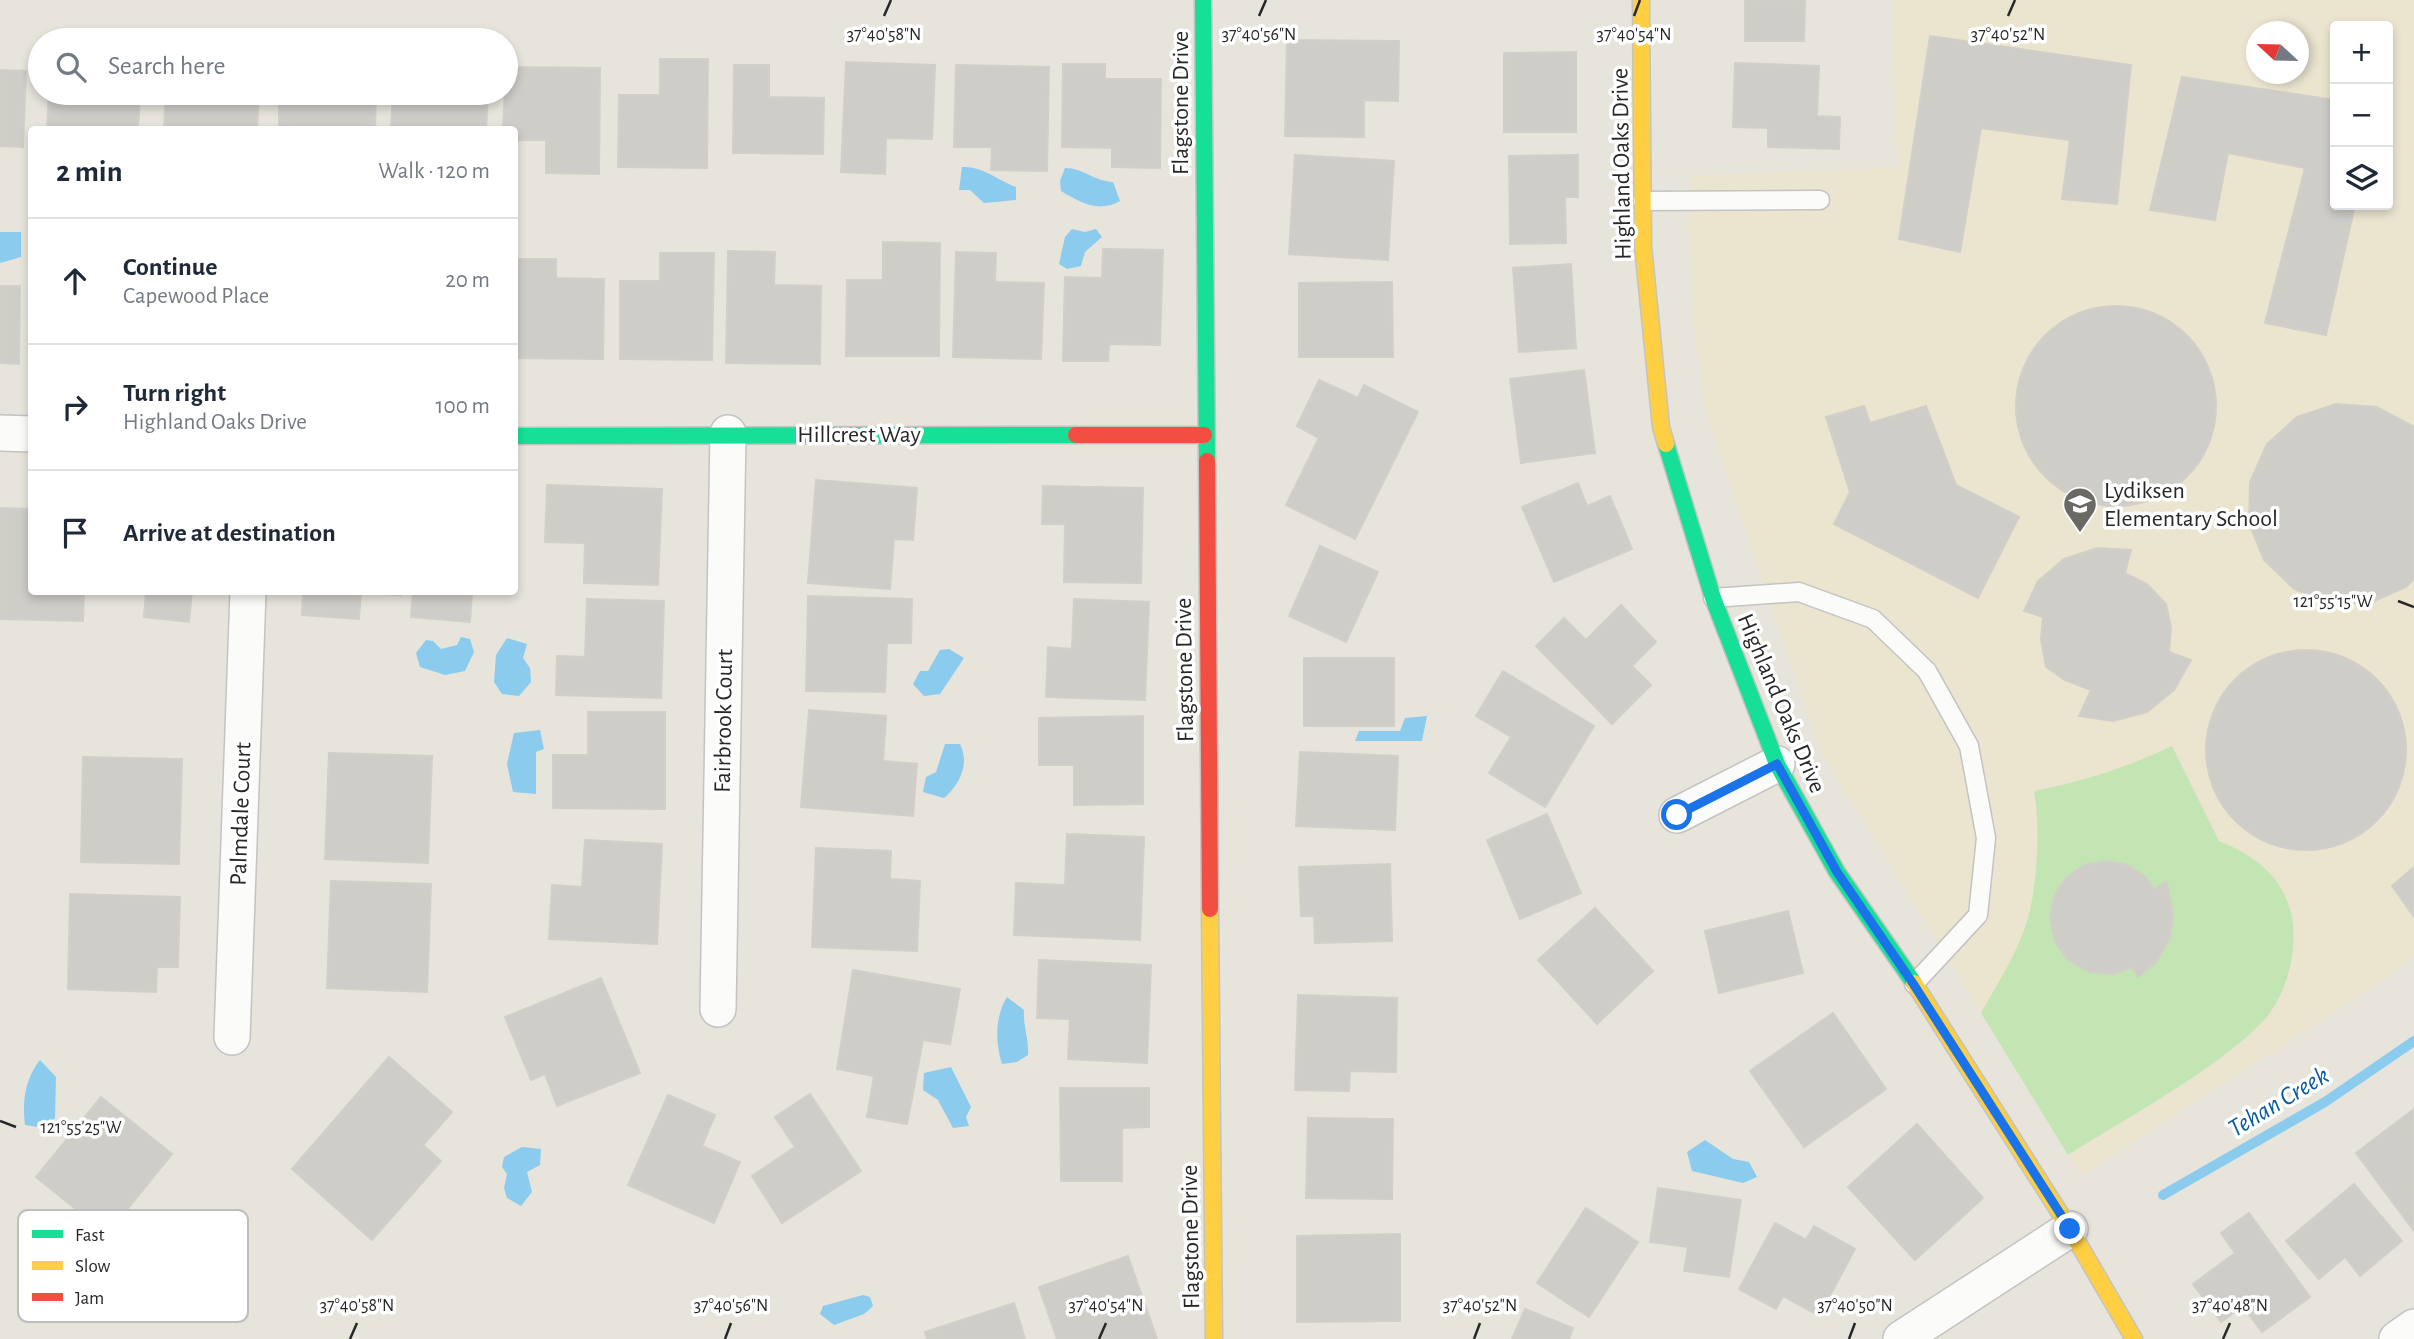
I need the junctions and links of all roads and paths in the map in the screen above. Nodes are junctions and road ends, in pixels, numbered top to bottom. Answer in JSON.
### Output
{"nodes":[{"id":1,"x":1203,"y":0,"type":"edge"},
{"id":2,"x":1641,"y":0,"type":"edge"},
{"id":3,"x":1820,"y":200,"type":"dead end"},
{"id":4,"x":1643,"y":201,"type":"junction"},
{"id":5,"x":0,"y":433,"type":"edge"},
{"id":6,"x":28,"y":433,"type":"edge"},
{"id":7,"x":728,"y":433,"type":"junction"},
{"id":8,"x":1204,"y":435,"type":"junction"},
{"id":9,"x":518,"y":436,"type":"edge"},
{"id":10,"x":248,"y":595,"type":"edge"},
{"id":11,"x":1713,"y":598,"type":"junction"},
{"id":12,"x":1777,"y":764,"type":"junction"},
{"id":13,"x":1677,"y":815,"type":"dead end"},
{"id":14,"x":1914,"y":985,"type":"junction"},
{"id":15,"x":718,"y":1009,"type":"dead end"},
{"id":16,"x":232,"y":1037,"type":"dead end"},
{"id":17,"x":2070,"y":1229,"type":"junction"},
{"id":18,"x":2414,"y":1327,"type":"edge"},
{"id":19,"x":1214,"y":1339,"type":"edge"},
{"id":20,"x":1901,"y":1339,"type":"edge"},
{"id":21,"x":2134,"y":1339,"type":"edge"},
{"id":22,"x":2397,"y":1339,"type":"edge"}],
"edges":[{"from":1,"to":8,"type":"street","name":"Flagstone Drive"},
{"from":2,"to":4,"type":"street","name":"Highland Oaks Drive"},
{"from":3,"to":4,"type":"lane"},
{"from":4,"to":11,"type":"street","name":"Highland Oaks Drive"},
{"from":5,"to":6,"type":"street"},
{"from":7,"to":8,"type":"street","name":"Hillcrest Way"},
{"from":7,"to":9,"type":"street","name":"Hillcrest Way"},
{"from":7,"to":15,"type":"street","name":"Fairbrook Court"},
{"from":8,"to":19,"type":"street","name":"Flagstone Drive"},
{"from":10,"to":16,"type":"street","name":"Palmdale Court"},
{"from":11,"to":12,"type":"street","name":"Highland Oaks Drive"},
{"from":11,"to":14,"type":"lane"},
{"from":12,"to":13,"type":"street"},
{"from":12,"to":14,"type":"street","name":"Highland Oaks Drive"},
{"from":14,"to":17,"type":"street","name":"Highland Oaks Drive"},
{"from":17,"to":20,"type":"street"},
{"from":17,"to":21,"type":"street","name":"Highland Oaks Drive"},
{"from":18,"to":22,"type":"street"}]}
